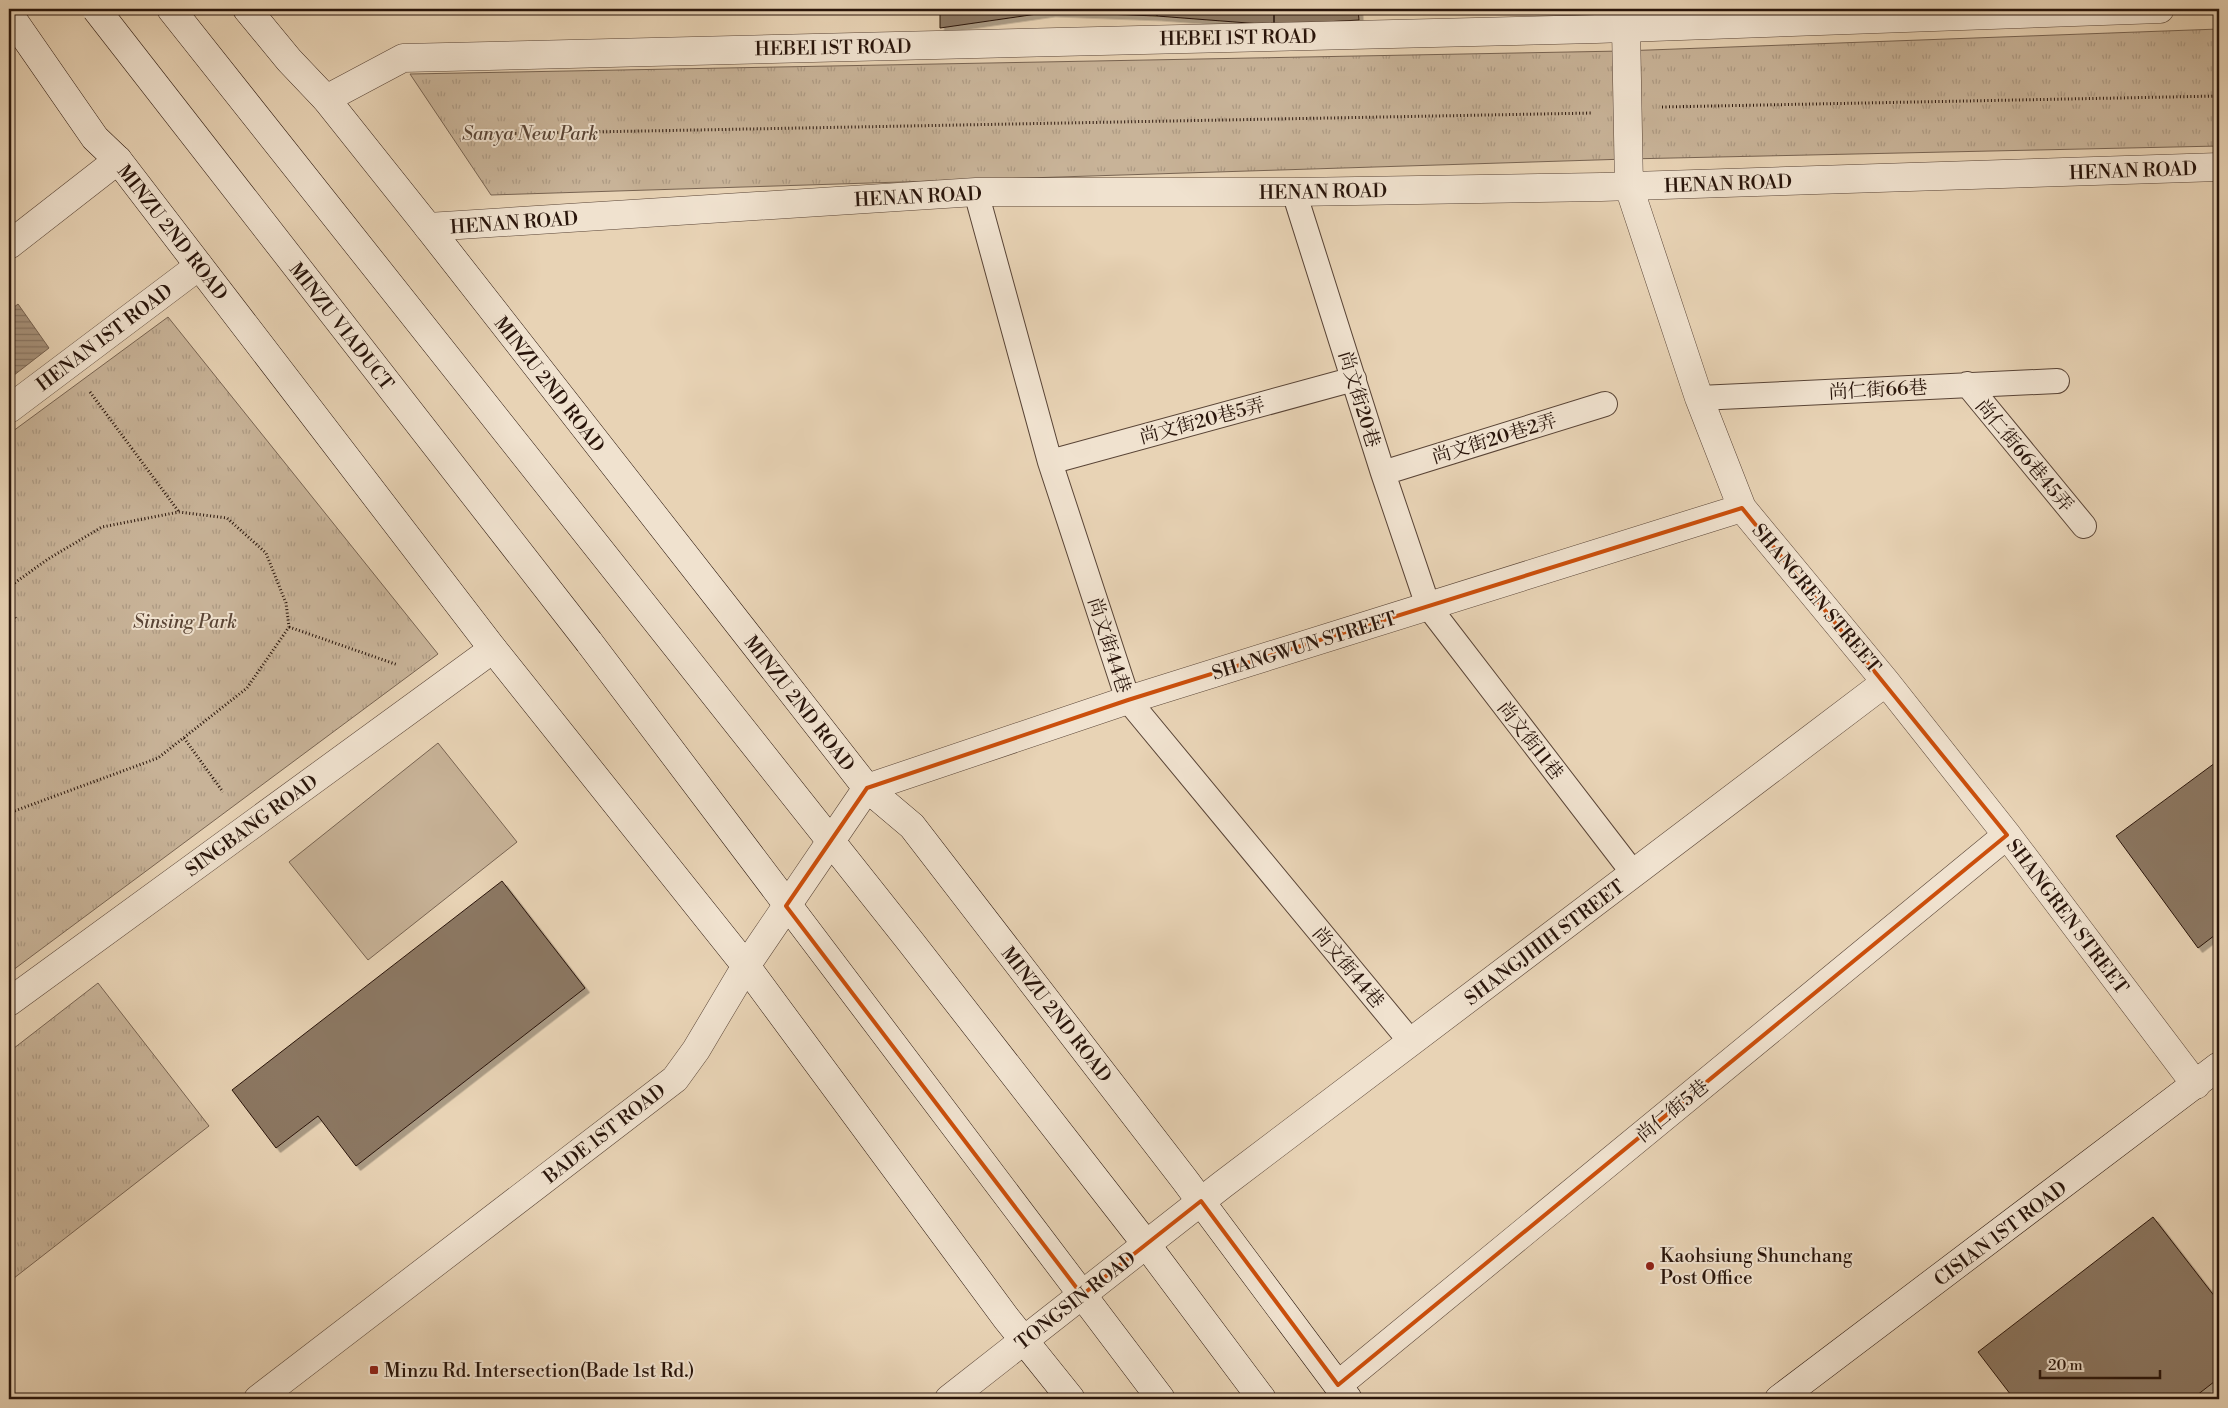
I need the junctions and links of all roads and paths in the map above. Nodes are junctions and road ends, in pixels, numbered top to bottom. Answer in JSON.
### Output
{"nodes":[{"id":1,"x":96,"y":9,"type":"edge"},
{"id":2,"x":171,"y":9,"type":"edge"},
{"id":3,"x":247,"y":9,"type":"edge"},
{"id":4,"x":2160,"y":9,"type":"edge"},
{"id":5,"x":9,"y":14,"type":"edge"},
{"id":6,"x":1626,"y":28,"type":"junction"},
{"id":7,"x":2219,"y":96,"type":"edge"},
{"id":8,"x":326,"y":99,"type":"junction"},
{"id":9,"x":1660,"y":107,"type":"dead end"},
{"id":10,"x":1598,"y":113,"type":"dead end"},
{"id":11,"x":460,"y":140,"type":"dead end"},
{"id":12,"x":118,"y":160,"type":"junction"},
{"id":13,"x":2219,"y":167,"type":"edge"},
{"id":14,"x":1629,"y":186,"type":"junction"},
{"id":15,"x":976,"y":192,"type":"junction"},
{"id":16,"x":1294,"y":192,"type":"junction"},
{"id":17,"x":428,"y":227,"type":"junction"},
{"id":18,"x":9,"y":245,"type":"edge"},
{"id":19,"x":199,"y":266,"type":"junction"},
{"id":20,"x":69,"y":364,"type":"junction"},
{"id":21,"x":1354,"y":379,"type":"junction"},
{"id":22,"x":2057,"y":381,"type":"dead end"},
{"id":23,"x":1967,"y":384,"type":"junction"},
{"id":24,"x":1699,"y":398,"type":"junction"},
{"id":25,"x":1605,"y":404,"type":"dead end"},
{"id":26,"x":9,"y":409,"type":"edge"},
{"id":27,"x":1050,"y":462,"type":"junction"},
{"id":28,"x":1383,"y":473,"type":"junction"},
{"id":29,"x":1742,"y":508,"type":"junction"},
{"id":30,"x":179,"y":512,"type":"junction"},
{"id":31,"x":2084,"y":526,"type":"dead end"},
{"id":32,"x":9,"y":587,"type":"edge"},
{"id":33,"x":1428,"y":606,"type":"junction"},
{"id":34,"x":9,"y":609,"type":"edge"},
{"id":35,"x":9,"y":624,"type":"edge"},
{"id":36,"x":289,"y":627,"type":"junction"},
{"id":37,"x":493,"y":649,"type":"junction"},
{"id":38,"x":398,"y":665,"type":"dead end"},
{"id":39,"x":1886,"y":682,"type":"junction"},
{"id":40,"x":1128,"y":700,"type":"junction"},
{"id":41,"x":184,"y":738,"type":"junction"},
{"id":42,"x":867,"y":788,"type":"junction"},
{"id":43,"x":223,"y":792,"type":"dead end"},
{"id":44,"x":9,"y":813,"type":"edge"},
{"id":45,"x":2007,"y":834,"type":"junction"},
{"id":46,"x":830,"y":842,"type":"junction"},
{"id":47,"x":1634,"y":874,"type":"junction"},
{"id":48,"x":786,"y":906,"type":"junction"},
{"id":49,"x":746,"y":966,"type":"junction"},
{"id":50,"x":9,"y":1002,"type":"edge"},
{"id":51,"x":1411,"y":1042,"type":"junction"},
{"id":52,"x":2219,"y":1066,"type":"edge"},
{"id":53,"x":2196,"y":1085,"type":"junction"},
{"id":54,"x":1201,"y":1201,"type":"junction"},
{"id":55,"x":1146,"y":1244,"type":"junction"},
{"id":56,"x":1082,"y":1295,"type":"junction"},
{"id":57,"x":1023,"y":1340,"type":"junction"},
{"id":58,"x":1343,"y":1392,"type":"edge"},
{"id":59,"x":258,"y":1399,"type":"edge"},
{"id":60,"x":949,"y":1399,"type":"edge"},
{"id":61,"x":1071,"y":1399,"type":"edge"},
{"id":62,"x":1162,"y":1399,"type":"edge"},
{"id":63,"x":1262,"y":1399,"type":"edge"},
{"id":64,"x":1779,"y":1399,"type":"edge"}],
"edges":[{"from":1,"to":48,"type":"street","name":"MINZU VIADUCT","bridge":true},
{"from":2,"to":46,"type":"street"},
{"from":3,"to":8,"type":"street","name":"MINZU 2ND ROAD"},
{"from":4,"to":6,"type":"street","name":"HEBEI 1ST ROAD"},
{"from":5,"to":12,"type":"street","name":"MINZU 2ND ROAD"},
{"from":6,"to":8,"type":"street","name":"HEBEI 1ST ROAD"},
{"from":6,"to":14,"type":"street","name":"SHANGREN STREET"},
{"from":7,"to":9,"type":"path"},
{"from":8,"to":17,"type":"street","name":"MINZU 2ND ROAD"},
{"from":10,"to":11,"type":"path"},
{"from":12,"to":18,"type":"street"},
{"from":12,"to":19,"type":"street","name":"MINZU 2ND ROAD"},
{"from":13,"to":14,"type":"street","name":"HENAN ROAD"},
{"from":14,"to":16,"type":"street","name":"HENAN ROAD"},
{"from":14,"to":24,"type":"street","name":"SHANGREN STREET"},
{"from":15,"to":16,"type":"street","name":"HENAN ROAD"},
{"from":15,"to":17,"type":"street","name":"HENAN ROAD"},
{"from":15,"to":27,"type":"lane","name":"尚文街44巷"},
{"from":16,"to":21,"type":"lane","name":"尚文街20巷"},
{"from":17,"to":42,"type":"street","name":"MINZU 2ND ROAD"},
{"from":19,"to":20,"type":"street","name":"HENAN 1ST ROAD"},
{"from":19,"to":37,"type":"street","name":"MINZU 2ND ROAD"},
{"from":20,"to":26,"type":"street","name":"HENAN 1ST ROAD"},
{"from":20,"to":30,"type":"path"},
{"from":21,"to":27,"type":"lane","name":"尚文街20巷5弄"},
{"from":21,"to":28,"type":"lane","name":"尚文街20巷"},
{"from":22,"to":23,"type":"lane","name":"尚仁街66巷"},
{"from":23,"to":24,"type":"lane","name":"尚仁街66巷"},
{"from":23,"to":31,"type":"lane","name":"尚仁街66巷45弄"},
{"from":24,"to":29,"type":"street","name":"SHANGREN STREET"},
{"from":25,"to":28,"type":"lane","name":"尚文街20巷2弄"},
{"from":27,"to":40,"type":"lane","name":"尚文街44巷"},
{"from":28,"to":33,"type":"lane","name":"尚文街20巷"},
{"from":29,"to":33,"type":"street","name":"SHANGWUN STREET"},
{"from":29,"to":39,"type":"street","name":"SHANGREN STREET"},
{"from":30,"to":32,"type":"path"},
{"from":30,"to":36,"type":"path"},
{"from":33,"to":40,"type":"street","name":"SHANGWUN STREET"},
{"from":33,"to":47,"type":"lane","name":"尚文街11巷"},
{"from":34,"to":35,"type":"path"},
{"from":36,"to":38,"type":"path"},
{"from":36,"to":41,"type":"path"},
{"from":37,"to":49,"type":"street","name":"MINZU 2ND ROAD"},
{"from":37,"to":50,"type":"street","name":"SINGBANG ROAD"},
{"from":39,"to":45,"type":"street","name":"SHANGREN STREET"},
{"from":39,"to":47,"type":"street","name":"SHANGJHIH STREET"},
{"from":40,"to":42,"type":"street","name":"SHANGWUN STREET"},
{"from":40,"to":51,"type":"lane","name":"尚文街44巷"},
{"from":41,"to":43,"type":"path"},
{"from":41,"to":44,"type":"path"},
{"from":42,"to":46,"type":"street","name":"BADE 1ST ROAD"},
{"from":42,"to":54,"type":"street","name":"MINZU 2ND ROAD"},
{"from":45,"to":53,"type":"street","name":"SHANGREN STREET"},
{"from":45,"to":58,"type":"street","name":"尚仁街5巷"},
{"from":46,"to":48,"type":"street","name":"BADE 1ST ROAD"},
{"from":46,"to":55,"type":"street"},
{"from":47,"to":51,"type":"street","name":"SHANGJHIH STREET"},
{"from":48,"to":49,"type":"street","name":"BADE 1ST ROAD"},
{"from":48,"to":56,"type":"street"},
{"from":49,"to":57,"type":"street","name":"MINZU 2ND ROAD"},
{"from":49,"to":59,"type":"street","name":"BADE 1ST ROAD"},
{"from":51,"to":54,"type":"street","name":"SHANGJHIH STREET"},
{"from":52,"to":53,"type":"street","name":"CISIAN 1ST ROAD"},
{"from":53,"to":64,"type":"street","name":"CISIAN 1ST ROAD"},
{"from":54,"to":55,"type":"street","name":"TONGSIN ROAD"},
{"from":54,"to":58,"type":"street","name":"MINZU 2ND ROAD"},
{"from":55,"to":56,"type":"street","name":"TONGSIN ROAD"},
{"from":55,"to":63,"type":"street"},
{"from":56,"to":57,"type":"street","name":"TONGSIN ROAD"},
{"from":56,"to":62,"type":"street"},
{"from":57,"to":60,"type":"street","name":"TONGSIN ROAD"},
{"from":57,"to":61,"type":"street","name":"MINZU 2ND ROAD"}]}
